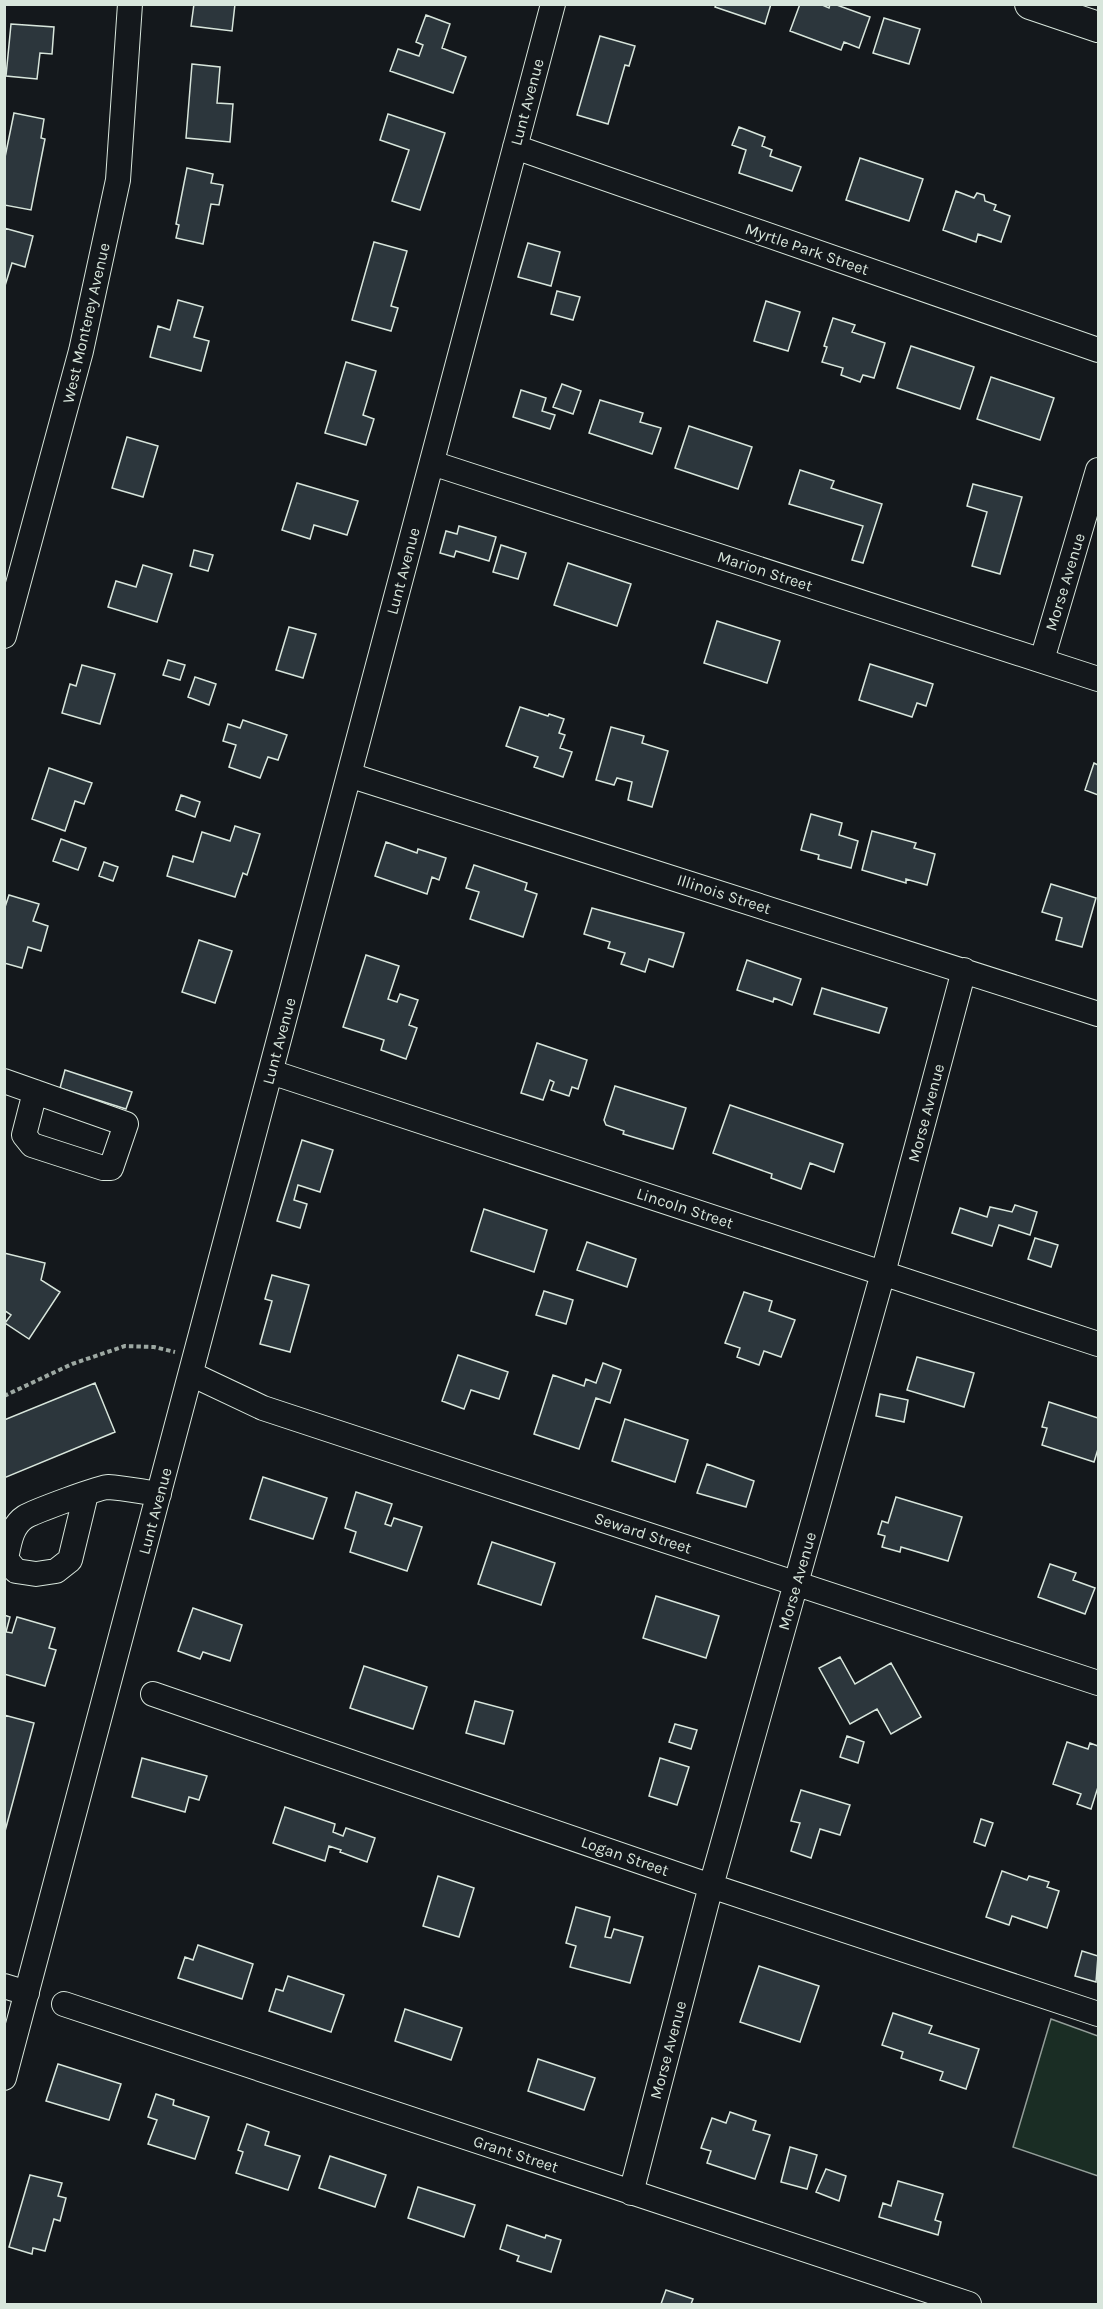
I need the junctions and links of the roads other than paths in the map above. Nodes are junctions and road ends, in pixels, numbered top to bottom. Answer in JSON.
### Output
{"nodes":[{"id":1,"x":130,"y":4,"type":"edge"},
{"id":2,"x":553,"y":4,"type":"edge"},
{"id":3,"x":1030,"y":4,"type":"edge"},
{"id":4,"x":1098,"y":27,"type":"edge"},
{"id":5,"x":515,"y":147,"type":"junction"},
{"id":6,"x":1098,"y":350,"type":"edge"},
{"id":7,"x":432,"y":463,"type":"junction"},
{"id":8,"x":1098,"y":471,"type":"edge"},
{"id":9,"x":4,"y":636,"type":"edge"},
{"id":10,"x":1042,"y":660,"type":"junction"},
{"id":11,"x":1098,"y":679,"type":"edge"},
{"id":12,"x":349,"y":775,"type":"junction"},
{"id":13,"x":964,"y":970,"type":"junction"},
{"id":14,"x":1098,"y":1014,"type":"edge"},
{"id":15,"x":271,"y":1072,"type":"junction"},
{"id":16,"x":4,"y":1081,"type":"edge"},
{"id":17,"x":35,"y":1092,"type":"junction"},
{"id":18,"x":883,"y":1274,"type":"junction"},
{"id":19,"x":1098,"y":1344,"type":"edge"},
{"id":20,"x":191,"y":1374,"type":"junction"},
{"id":21,"x":86,"y":1494,"type":"dead end"},
{"id":22,"x":159,"y":1494,"type":"junction"},
{"id":23,"x":796,"y":1584,"type":"junction"},
{"id":24,"x":1098,"y":1683,"type":"edge"},
{"id":25,"x":153,"y":1694,"type":"dead end"},
{"id":26,"x":711,"y":1886,"type":"junction"},
{"id":27,"x":16,"y":1989,"type":"edge"},
{"id":28,"x":63,"y":2004,"type":"dead end"},
{"id":29,"x":1098,"y":2014,"type":"edge"},
{"id":30,"x":4,"y":2078,"type":"edge"},
{"id":31,"x":631,"y":2193,"type":"junction"},
{"id":32,"x":969,"y":2304,"type":"edge"}],
"edges":[{"from":1,"to":9,"type":"street","name":"West Monterey Avenue"},
{"from":2,"to":5,"type":"street","name":"Lunt Avenue"},
{"from":3,"to":4,"type":"main road"},
{"from":5,"to":6,"type":"street","name":"Myrtle Park Street"},
{"from":5,"to":7,"type":"street","name":"Lunt Avenue"},
{"from":7,"to":10,"type":"street","name":"Marion Street"},
{"from":7,"to":12,"type":"street","name":"Lunt Avenue"},
{"from":8,"to":10,"type":"street","name":"Morse Avenue"},
{"from":10,"to":11,"type":"street","name":"Marion Street"},
{"from":12,"to":13,"type":"street","name":"Illinois Street"},
{"from":12,"to":15,"type":"street","name":"Lunt Avenue"},
{"from":13,"to":14,"type":"street","name":"Illinois Street"},
{"from":13,"to":18,"type":"street","name":"Morse Avenue"},
{"from":15,"to":18,"type":"street","name":"Lincoln Street"},
{"from":15,"to":20,"type":"street","name":"Lunt Avenue"},
{"from":16,"to":17,"type":"street"},
{"from":17,"to":17,"type":"street"},
{"from":18,"to":19,"type":"street","name":"Lincoln Street"},
{"from":18,"to":23,"type":"street","name":"Morse Avenue"},
{"from":20,"to":22,"type":"street","name":"Lunt Avenue"},
{"from":20,"to":23,"type":"street","name":"Seward Street"},
{"from":21,"to":22,"type":"street"},
{"from":22,"to":27,"type":"street","name":"Lunt Avenue"},
{"from":23,"to":24,"type":"street","name":"Seward Street"},
{"from":23,"to":26,"type":"street","name":"Morse Avenue"},
{"from":25,"to":26,"type":"street","name":"Logan Street"},
{"from":26,"to":29,"type":"street","name":"Logan Street"},
{"from":26,"to":31,"type":"street","name":"Morse Avenue"},
{"from":27,"to":30,"type":"street","name":"Lunt Avenue"},
{"from":28,"to":31,"type":"street","name":"Grant Street"},
{"from":31,"to":32,"type":"street","name":"Grant Street"}]}
